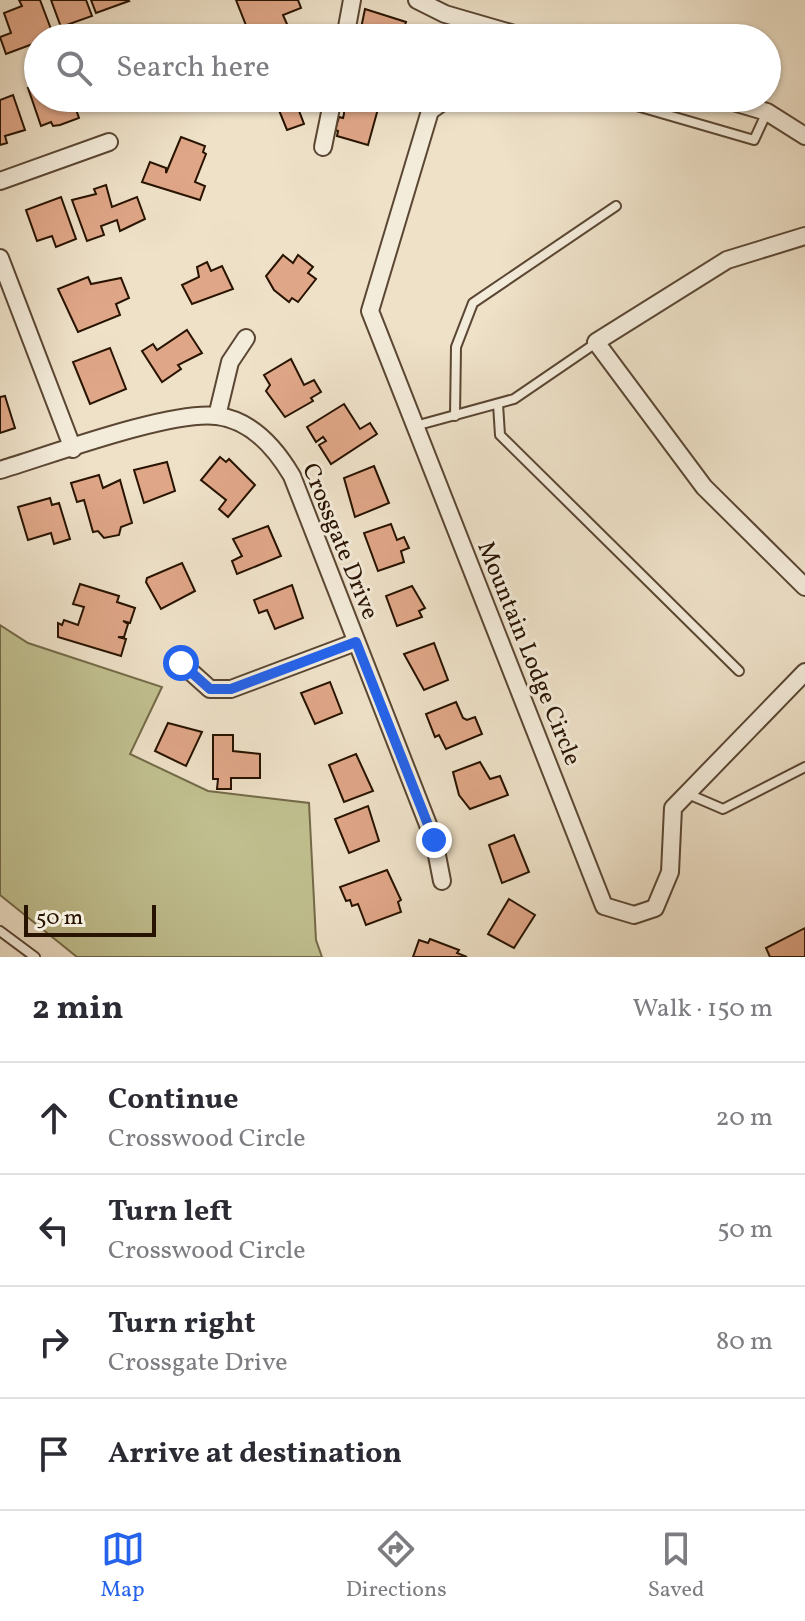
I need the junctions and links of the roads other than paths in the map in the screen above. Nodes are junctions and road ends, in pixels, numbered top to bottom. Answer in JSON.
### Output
{"nodes":[{"id":1,"x":352,"y":0,"type":"edge"},
{"id":2,"x":417,"y":0,"type":"edge"},
{"id":3,"x":348,"y":24,"type":"edge"},
{"id":4,"x":480,"y":24,"type":"edge"},
{"id":5,"x":330,"y":112,"type":"edge"},
{"id":6,"x":430,"y":112,"type":"edge"},
{"id":7,"x":657,"y":112,"type":"edge"},
{"id":8,"x":767,"y":112,"type":"joint"},
{"id":9,"x":805,"y":136,"type":"edge"},
{"id":10,"x":109,"y":142,"type":"dead end"},
{"id":11,"x":323,"y":147,"type":"dead end"},
{"id":12,"x":0,"y":181,"type":"edge"},
{"id":13,"x":616,"y":206,"type":"dead end"},
{"id":14,"x":805,"y":236,"type":"edge"},
{"id":15,"x":0,"y":258,"type":"edge"},
{"id":16,"x":246,"y":338,"type":"dead end"},
{"id":17,"x":596,"y":342,"type":"junction"},
{"id":18,"x":498,"y":404,"type":"junction"},
{"id":19,"x":217,"y":416,"type":"junction"},
{"id":20,"x":455,"y":416,"type":"junction"},
{"id":21,"x":415,"y":426,"type":"junction"},
{"id":22,"x":73,"y":449,"type":"junction"},
{"id":23,"x":0,"y":470,"type":"edge"},
{"id":24,"x":805,"y":587,"type":"edge"},
{"id":25,"x":356,"y":642,"type":"junction"},
{"id":26,"x":181,"y":663,"type":"dead end"},
{"id":27,"x":739,"y":671,"type":"dead end"},
{"id":28,"x":805,"y":672,"type":"edge"},
{"id":29,"x":805,"y":767,"type":"edge"},
{"id":30,"x":687,"y":793,"type":"junction"},
{"id":31,"x":442,"y":881,"type":"dead end"},
{"id":32,"x":0,"y":931,"type":"edge"},
{"id":33,"x":35,"y":957,"type":"edge"}],
"edges":[{"from":1,"to":3,"type":"street"},
{"from":2,"to":4,"type":"street"},
{"from":5,"to":11,"type":"street"},
{"from":6,"to":21,"type":"street","name":"Mountain Lodge Circle"},
{"from":7,"to":8,"type":"lane"},
{"from":8,"to":9,"type":"street"},
{"from":10,"to":12,"type":"street"},
{"from":13,"to":20,"type":"lane"},
{"from":14,"to":17,"type":"street"},
{"from":15,"to":22,"type":"street"},
{"from":16,"to":19,"type":"street"},
{"from":17,"to":18,"type":"lane"},
{"from":17,"to":24,"type":"street"},
{"from":18,"to":20,"type":"lane"},
{"from":18,"to":27,"type":"lane"},
{"from":19,"to":22,"type":"street","name":"Crossgate Drive"},
{"from":19,"to":25,"type":"street","name":"Crossgate Drive"},
{"from":20,"to":21,"type":"lane"},
{"from":21,"to":30,"type":"street","name":"Mountain Lodge Circle"},
{"from":22,"to":23,"type":"street","name":"Crossgate Drive"},
{"from":25,"to":26,"type":"street"},
{"from":25,"to":31,"type":"street","name":"Crossgate Drive"},
{"from":28,"to":30,"type":"street","name":"Mountain Lodge Circle"},
{"from":29,"to":30,"type":"lane"},
{"from":32,"to":33,"type":"lane"}]}
